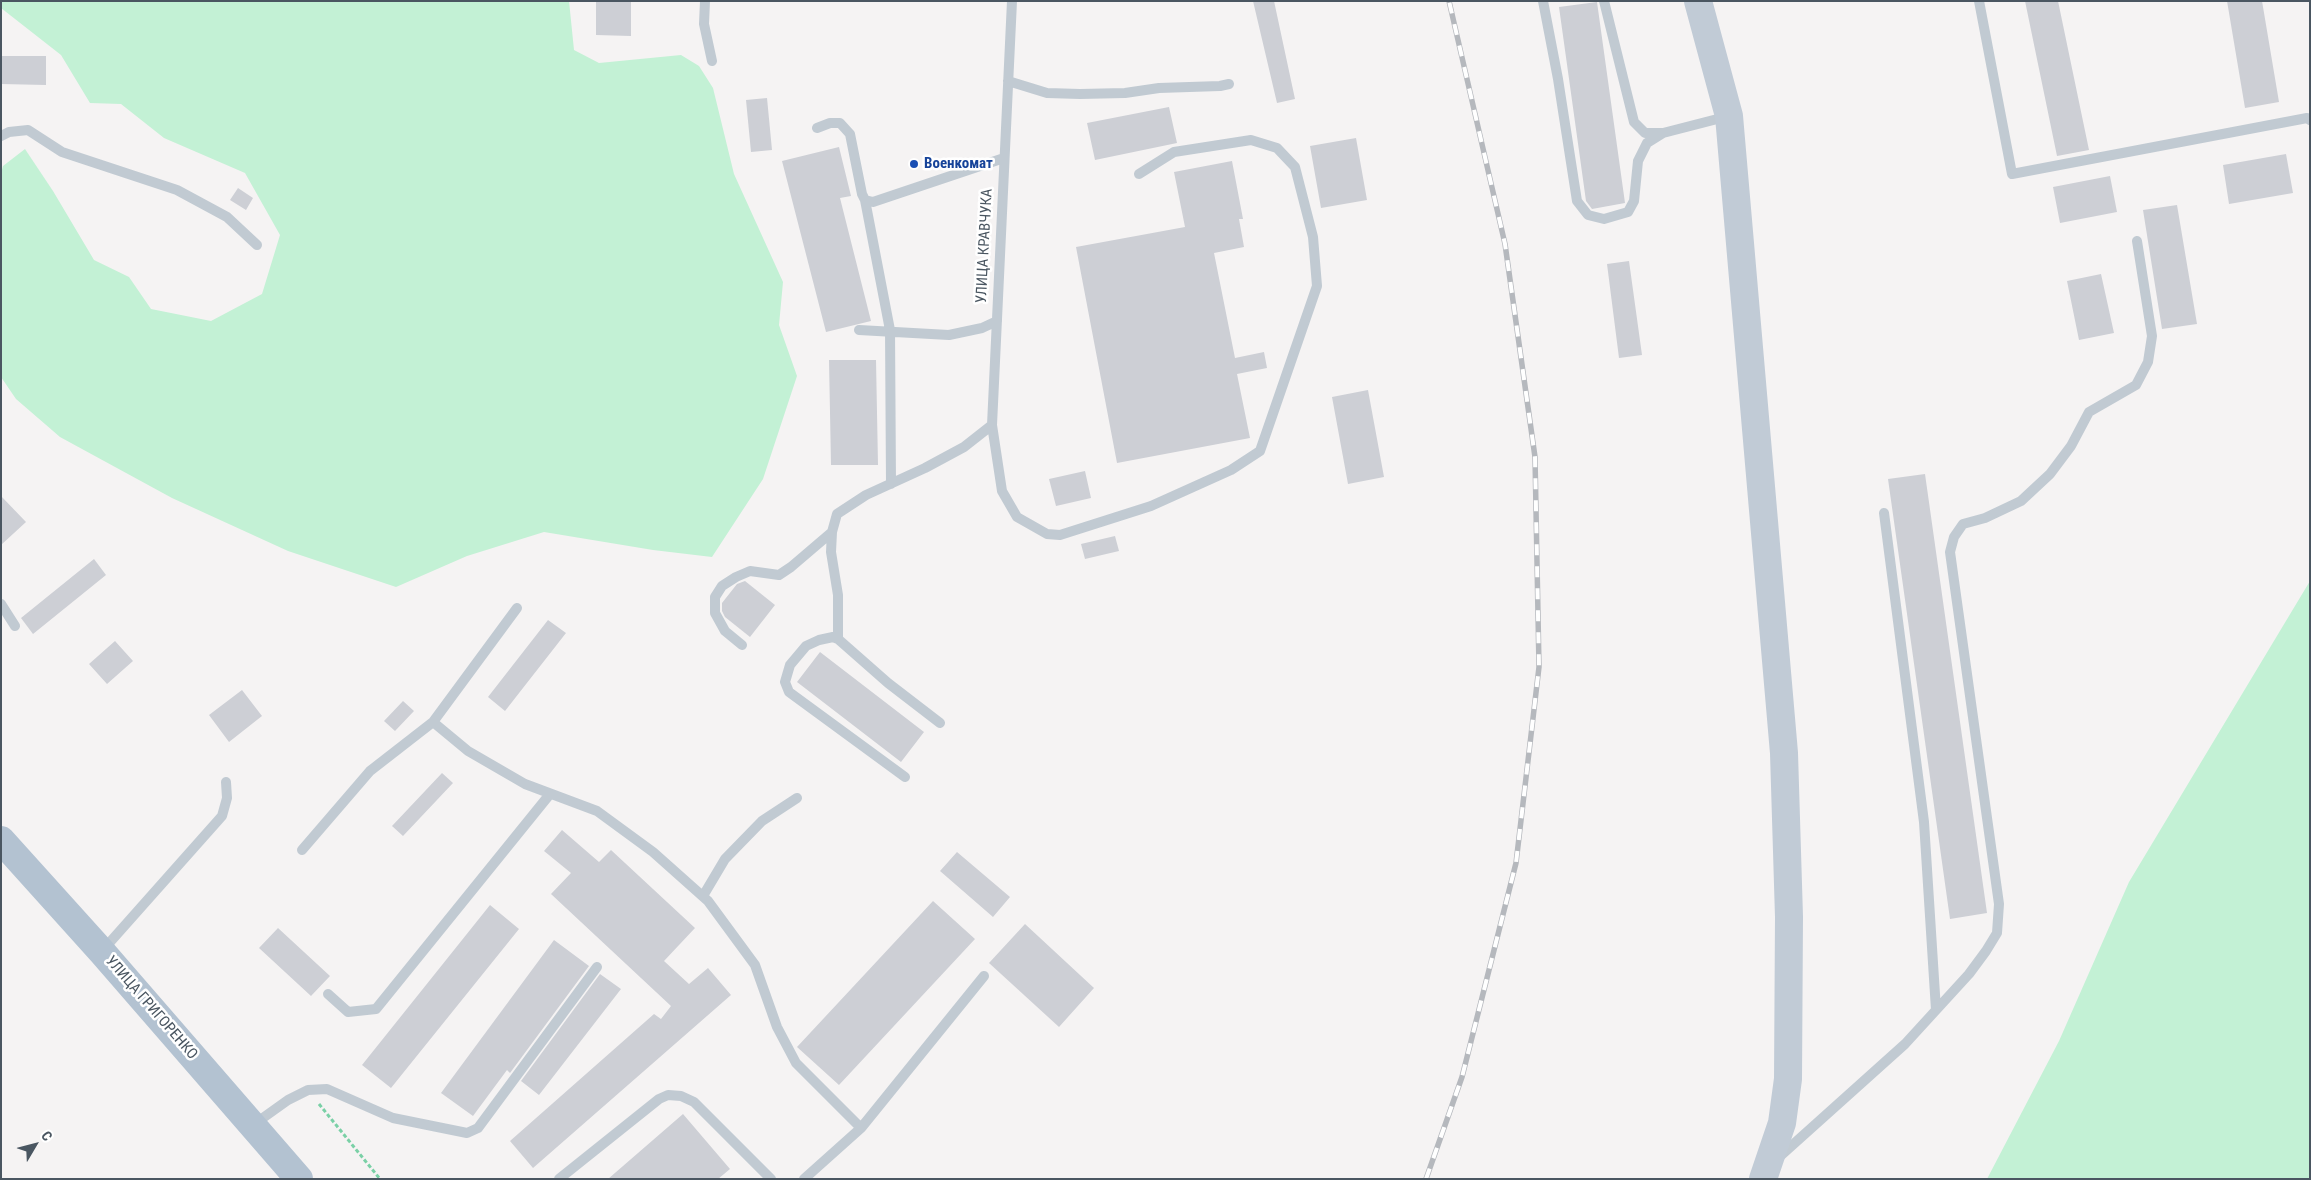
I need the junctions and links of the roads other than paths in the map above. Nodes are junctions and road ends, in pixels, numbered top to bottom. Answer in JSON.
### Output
{"nodes":[{"id":1,"x":705,"y":1,"type":"edge"},
{"id":2,"x":1012,"y":1,"type":"edge"},
{"id":3,"x":1543,"y":1,"type":"edge"},
{"id":4,"x":1604,"y":1,"type":"edge"},
{"id":5,"x":1698,"y":1,"type":"edge"},
{"id":6,"x":1979,"y":1,"type":"edge"},
{"id":7,"x":712,"y":61,"type":"dead end"},
{"id":8,"x":1008,"y":81,"type":"junction"},
{"id":9,"x":1230,"y":84,"type":"dead end"},
{"id":10,"x":1730,"y":116,"type":"junction"},
{"id":11,"x":2310,"y":120,"type":"edge"},
{"id":12,"x":817,"y":128,"type":"dead end"},
{"id":13,"x":1662,"y":133,"type":"junction"},
{"id":14,"x":1,"y":136,"type":"edge"},
{"id":15,"x":1004,"y":158,"type":"junction"},
{"id":16,"x":1139,"y":174,"type":"dead end"},
{"id":17,"x":865,"y":200,"type":"junction"},
{"id":18,"x":2137,"y":241,"type":"dead end"},
{"id":19,"x":257,"y":245,"type":"dead end"},
{"id":20,"x":997,"y":321,"type":"junction"},
{"id":21,"x":859,"y":330,"type":"dead end"},
{"id":22,"x":890,"y":330,"type":"junction"},
{"id":23,"x":992,"y":425,"type":"junction"},
{"id":24,"x":891,"y":484,"type":"junction"},
{"id":25,"x":1884,"y":513,"type":"dead end"},
{"id":26,"x":832,"y":532,"type":"junction"},
{"id":27,"x":1,"y":604,"type":"edge"},
{"id":28,"x":517,"y":608,"type":"dead end"},
{"id":29,"x":15,"y":626,"type":"dead end"},
{"id":30,"x":838,"y":639,"type":"junction"},
{"id":31,"x":742,"y":645,"type":"dead end"},
{"id":32,"x":433,"y":722,"type":"junction"},
{"id":33,"x":940,"y":723,"type":"dead end"},
{"id":34,"x":905,"y":777,"type":"dead end"},
{"id":35,"x":226,"y":782,"type":"dead end"},
{"id":36,"x":550,"y":794,"type":"junction"},
{"id":37,"x":797,"y":798,"type":"dead end"},
{"id":38,"x":1,"y":840,"type":"edge"},
{"id":39,"x":302,"y":850,"type":"dead end"},
{"id":40,"x":703,"y":896,"type":"junction"},
{"id":41,"x":102,"y":952,"type":"junction"},
{"id":42,"x":597,"y":967,"type":"dead end"},
{"id":43,"x":984,"y":976,"type":"dead end"},
{"id":44,"x":328,"y":994,"type":"dead end"},
{"id":45,"x":1936,"y":1010,"type":"junction"},
{"id":46,"x":252,"y":1126,"type":"junction"},
{"id":47,"x":861,"y":1128,"type":"junction"},
{"id":48,"x":1766,"y":1173,"type":"edge"},
{"id":49,"x":299,"y":1179,"type":"edge"},
{"id":50,"x":559,"y":1179,"type":"edge"},
{"id":51,"x":771,"y":1179,"type":"edge"},
{"id":52,"x":804,"y":1179,"type":"edge"}],
"edges":[{"from":1,"to":7,"type":"lane"},
{"from":2,"to":8,"type":"lane","name":"УЛИЦА КРАВЧУКА"},
{"from":3,"to":13,"type":"lane"},
{"from":4,"to":13,"type":"lane"},
{"from":5,"to":10,"type":"main road"},
{"from":6,"to":11,"type":"lane"},
{"from":8,"to":9,"type":"lane"},
{"from":8,"to":15,"type":"lane","name":"УЛИЦА КРАВЧУКА"},
{"from":10,"to":13,"type":"lane"},
{"from":10,"to":48,"type":"main road"},
{"from":12,"to":17,"type":"lane"},
{"from":14,"to":19,"type":"lane"},
{"from":15,"to":17,"type":"lane"},
{"from":15,"to":20,"type":"lane","name":"УЛИЦА КРАВЧУКА"},
{"from":16,"to":23,"type":"lane","name":"УЛИЦА КРАВЧУКА"},
{"from":17,"to":22,"type":"lane"},
{"from":18,"to":45,"type":"lane"},
{"from":20,"to":22,"type":"lane"},
{"from":20,"to":23,"type":"lane","name":"УЛИЦА КРАВЧУКА"},
{"from":21,"to":22,"type":"lane"},
{"from":22,"to":24,"type":"lane"},
{"from":23,"to":24,"type":"lane"},
{"from":24,"to":26,"type":"lane"},
{"from":25,"to":45,"type":"lane"},
{"from":26,"to":30,"type":"lane"},
{"from":26,"to":31,"type":"lane"},
{"from":27,"to":29,"type":"lane"},
{"from":28,"to":32,"type":"lane"},
{"from":30,"to":33,"type":"lane"},
{"from":30,"to":34,"type":"lane"},
{"from":32,"to":36,"type":"lane"},
{"from":32,"to":39,"type":"lane"},
{"from":35,"to":41,"type":"lane"},
{"from":36,"to":40,"type":"lane"},
{"from":36,"to":44,"type":"lane"},
{"from":37,"to":40,"type":"lane"},
{"from":38,"to":41,"type":"main road","name":"УЛИЦА ГРИГОРЕНКО"},
{"from":40,"to":47,"type":"lane"},
{"from":41,"to":46,"type":"main road","name":"УЛИЦА ГРИГОРЕНКО"},
{"from":42,"to":46,"type":"lane"},
{"from":43,"to":47,"type":"lane"},
{"from":45,"to":48,"type":"lane"},
{"from":46,"to":49,"type":"main road","name":"УЛИЦА ГРИГОРЕНКО"},
{"from":47,"to":52,"type":"lane"},
{"from":50,"to":51,"type":"lane"}]}
